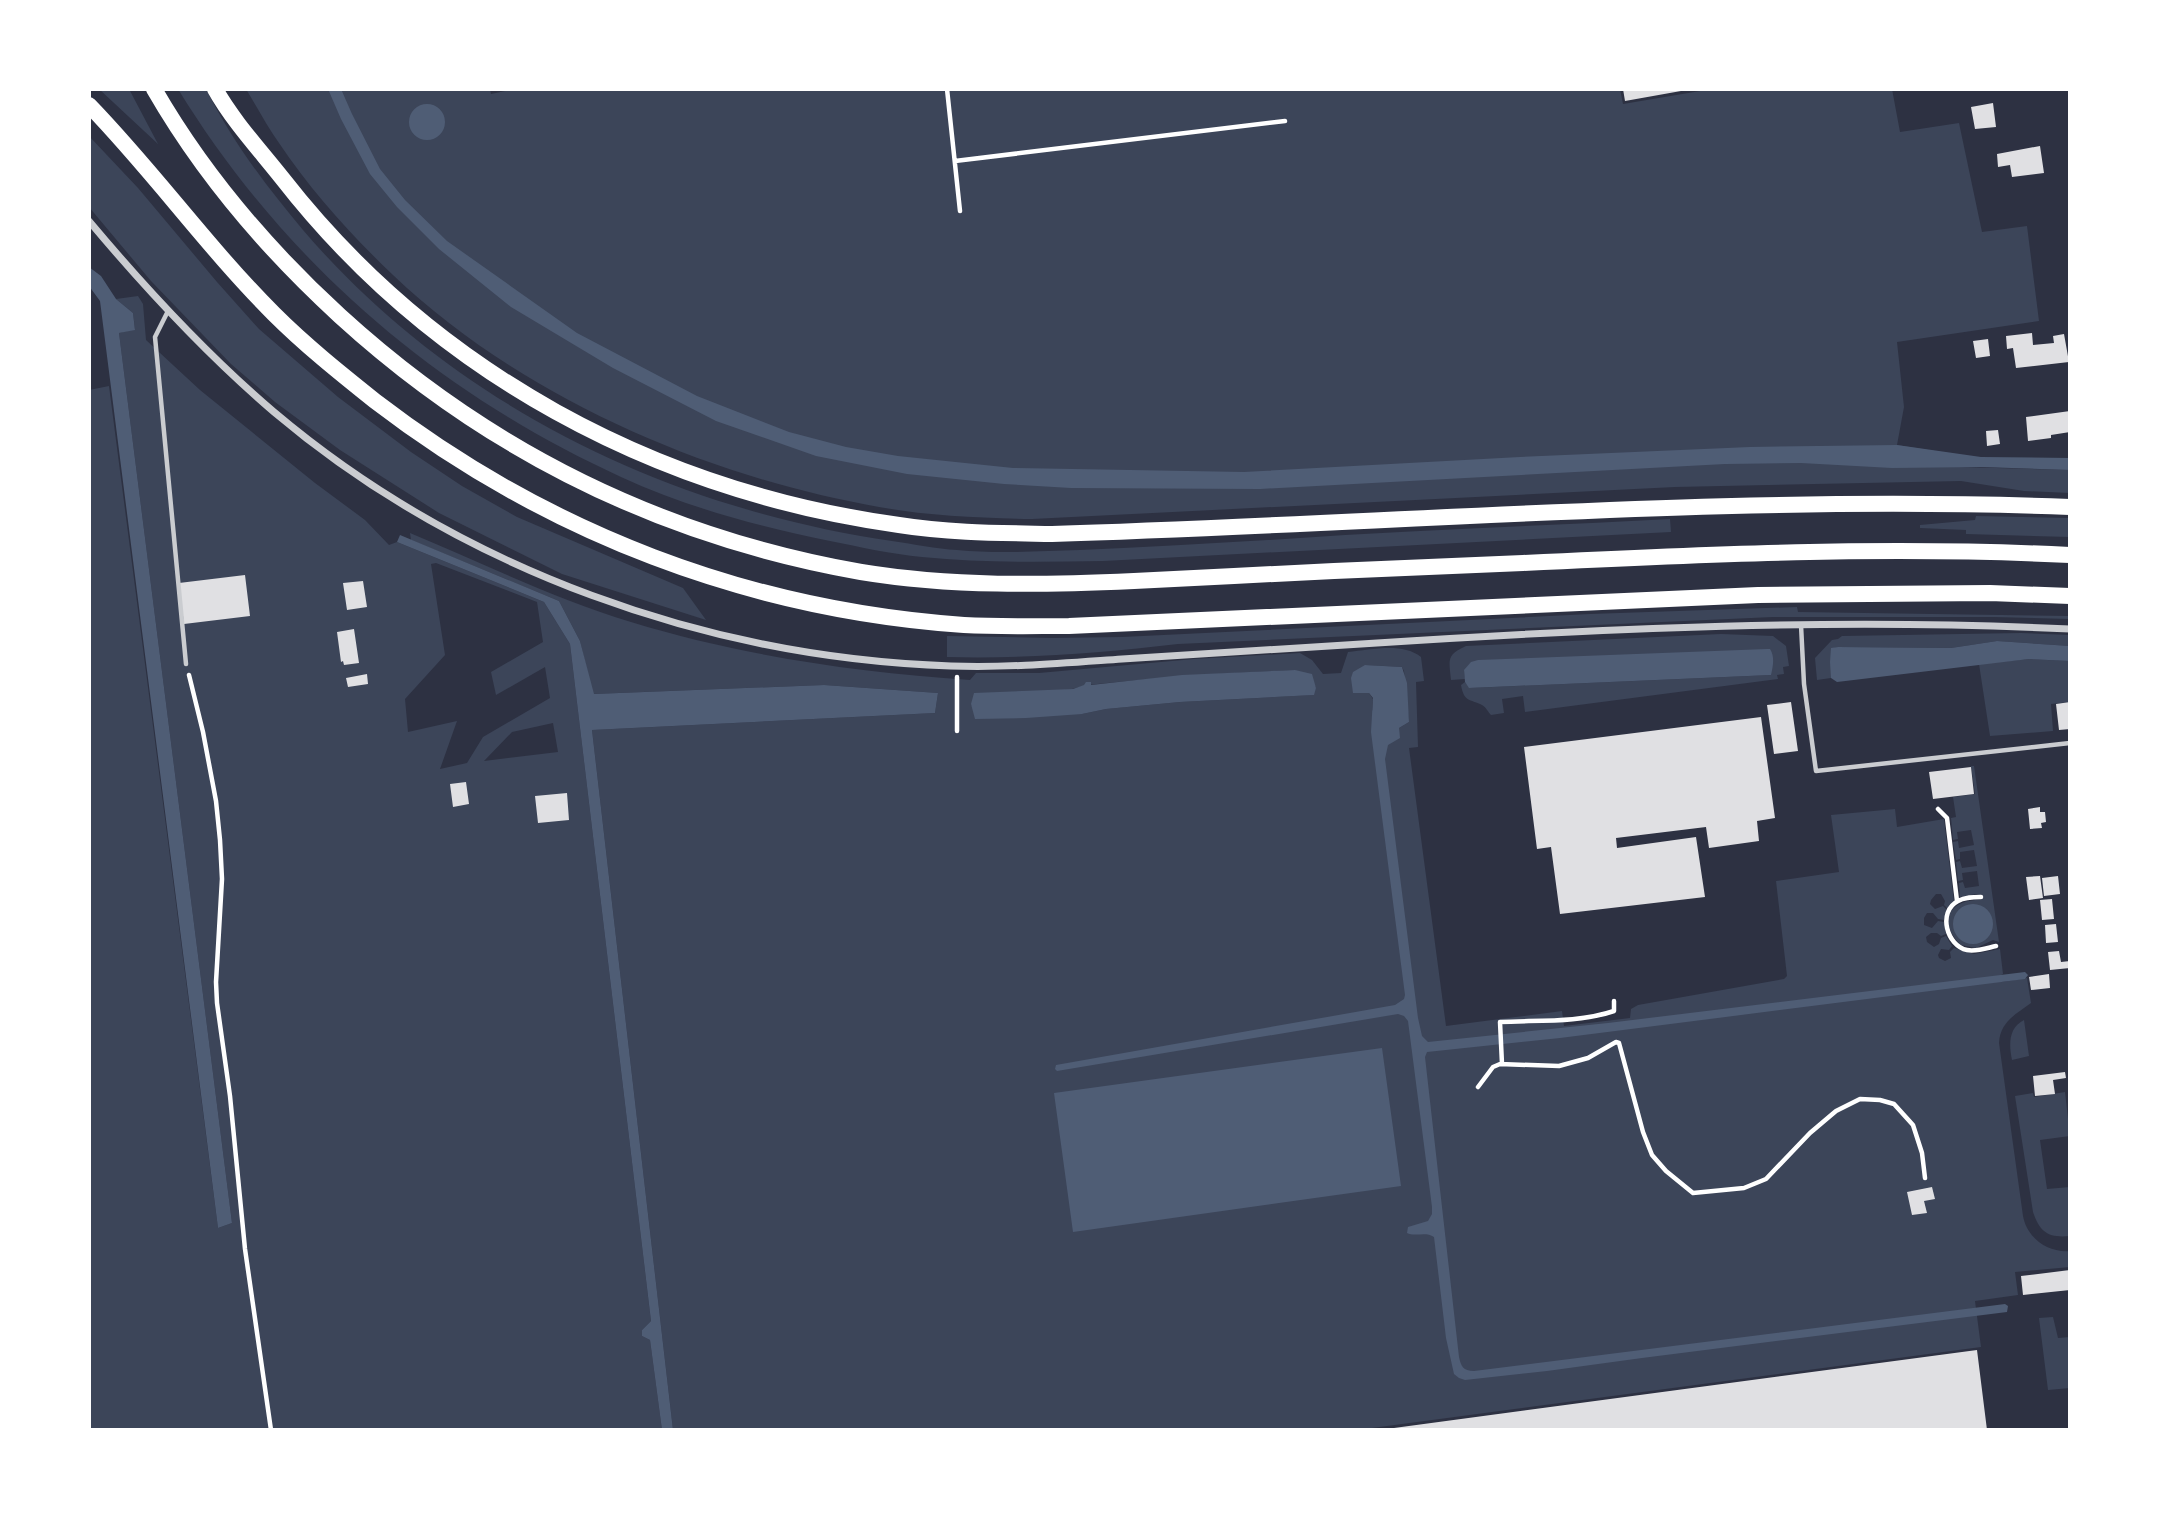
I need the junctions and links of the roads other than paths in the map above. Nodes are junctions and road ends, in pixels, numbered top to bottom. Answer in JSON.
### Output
{"nodes":[{"id":1,"x":154,"y":89,"type":"edge"},
{"id":2,"x":215,"y":89,"type":"edge"},
{"id":3,"x":89,"y":104,"type":"edge"},
{"id":4,"x":89,"y":221,"type":"edge"},
{"id":5,"x":168,"y":311,"type":"junction"},
{"id":6,"x":2070,"y":507,"type":"edge"},
{"id":7,"x":2070,"y":555,"type":"edge"},
{"id":8,"x":2070,"y":596,"type":"edge"},
{"id":9,"x":1801,"y":625,"type":"junction"},
{"id":10,"x":2070,"y":629,"type":"edge"},
{"id":11,"x":186,"y":664,"type":"road end"},
{"id":12,"x":2070,"y":743,"type":"edge"}],
"edges":[{"from":1,"to":7,"type":"main road"},
{"from":2,"to":6,"type":"main road"},
{"from":3,"to":8,"type":"main road"},
{"from":4,"to":5,"type":"street"},
{"from":5,"to":9,"type":"street"},
{"from":5,"to":11,"type":"lane"},
{"from":9,"to":10,"type":"street"},
{"from":9,"to":12,"type":"lane"}]}
